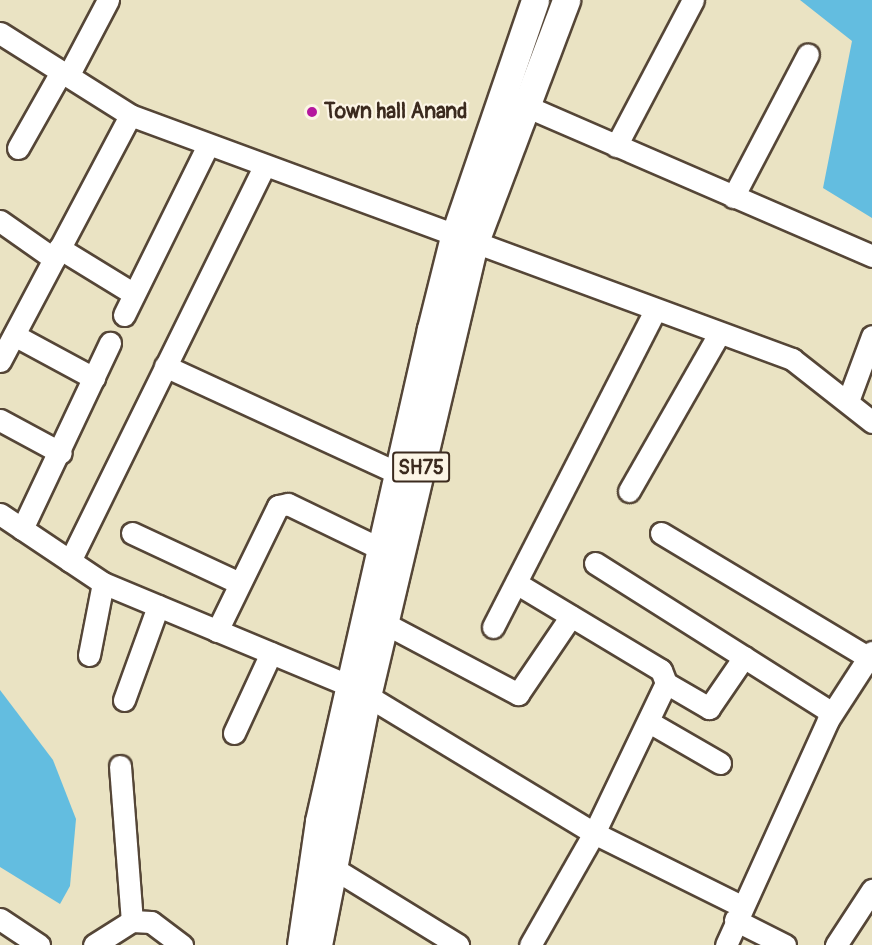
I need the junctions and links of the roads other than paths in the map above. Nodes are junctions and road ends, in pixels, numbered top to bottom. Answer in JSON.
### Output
{"nodes":[{"id":1,"x":108,"y":0,"type":"edge"},
{"id":2,"x":535,"y":0,"type":"edge"},
{"id":3,"x":566,"y":0,"type":"edge"},
{"id":4,"x":693,"y":0,"type":"edge"},
{"id":5,"x":0,"y":33,"type":"edge"},
{"id":6,"x":808,"y":54,"type":"dead end"},
{"id":7,"x":64,"y":74,"type":"junction"},
{"id":8,"x":528,"y":107,"type":"junction"},
{"id":9,"x":130,"y":115,"type":"junction"},
{"id":10,"x":208,"y":144,"type":"junction"},
{"id":11,"x":615,"y":146,"type":"junction"},
{"id":12,"x":18,"y":148,"type":"dead end"},
{"id":13,"x":264,"y":165,"type":"junction"},
{"id":14,"x":733,"y":197,"type":"junction"},
{"id":15,"x":0,"y":221,"type":"edge"},
{"id":16,"x":464,"y":241,"type":"junction"},
{"id":17,"x":57,"y":253,"type":"junction"},
{"id":18,"x":872,"y":256,"type":"edge"},
{"id":19,"x":134,"y":294,"type":"junction"},
{"id":20,"x":655,"y":310,"type":"junction"},
{"id":21,"x":124,"y":315,"type":"dead end"},
{"id":22,"x":719,"y":334,"type":"junction"},
{"id":23,"x":14,"y":335,"type":"junction"},
{"id":24,"x":872,"y":336,"type":"edge"},
{"id":25,"x":110,"y":343,"type":"dead end"},
{"id":26,"x":0,"y":359,"type":"edge"},
{"id":27,"x":165,"y":366,"type":"junction"},
{"id":28,"x":94,"y":378,"type":"junction"},
{"id":29,"x":848,"y":401,"type":"junction"},
{"id":30,"x":0,"y":420,"type":"edge"},
{"id":31,"x":872,"y":422,"type":"edge"},
{"id":32,"x":61,"y":453,"type":"junction"},
{"id":33,"x":398,"y":473,"type":"junction"},
{"id":34,"x":629,"y":491,"type":"dead end"},
{"id":35,"x":0,"y":514,"type":"edge"},
{"id":36,"x":22,"y":529,"type":"junction"},
{"id":37,"x":661,"y":533,"type":"dead end"},
{"id":38,"x":132,"y":534,"type":"dead end"},
{"id":39,"x":383,"y":550,"type":"junction"},
{"id":40,"x":70,"y":561,"type":"junction"},
{"id":41,"x":595,"y":563,"type":"dead end"},
{"id":42,"x":103,"y":583,"type":"junction"},
{"id":43,"x":239,"y":583,"type":"junction"},
{"id":44,"x":516,"y":583,"type":"junction"},
{"id":45,"x":158,"y":606,"type":"junction"},
{"id":46,"x":571,"y":616,"type":"junction"},
{"id":47,"x":384,"y":623,"type":"junction"},
{"id":48,"x":493,"y":627,"type":"dead end"},
{"id":49,"x":217,"y":631,"type":"junction"},
{"id":50,"x":271,"y":653,"type":"junction"},
{"id":51,"x":89,"y":655,"type":"dead end"},
{"id":52,"x":869,"y":655,"type":"edge"},
{"id":53,"x":744,"y":657,"type":"junction"},
{"id":54,"x":666,"y":683,"type":"junction"},
{"id":55,"x":359,"y":691,"type":"junction"},
{"id":56,"x":124,"y":700,"type":"dead end"},
{"id":57,"x":832,"y":713,"type":"junction"},
{"id":58,"x":649,"y":722,"type":"junction"},
{"id":59,"x":234,"y":733,"type":"dead end"},
{"id":60,"x":720,"y":763,"type":"dead end"},
{"id":61,"x":120,"y":766,"type":"dead end"},
{"id":62,"x":594,"y":832,"type":"junction"},
{"id":63,"x":333,"y":868,"type":"junction"},
{"id":64,"x":872,"y":890,"type":"edge"},
{"id":65,"x":738,"y":913,"type":"junction"},
{"id":66,"x":0,"y":919,"type":"edge"},
{"id":67,"x":132,"y":921,"type":"junction"},
{"id":68,"x":536,"y":943,"type":"edge"},
{"id":69,"x":315,"y":944,"type":"edge"},
{"id":70,"x":39,"y":945,"type":"edge"},
{"id":71,"x":94,"y":945,"type":"edge"},
{"id":72,"x":182,"y":945,"type":"edge"},
{"id":73,"x":458,"y":945,"type":"edge"},
{"id":74,"x":726,"y":945,"type":"edge"},
{"id":75,"x":785,"y":945,"type":"edge"},
{"id":76,"x":836,"y":945,"type":"edge"}],
"edges":[{"from":1,"to":7,"type":"street"},
{"from":2,"to":16,"type":"main road","number":"SH75"},
{"from":3,"to":8,"type":"main road","number":"SH75"},
{"from":4,"to":11,"type":"street"},
{"from":5,"to":7,"type":"street"},
{"from":6,"to":14,"type":"street"},
{"from":7,"to":9,"type":"street"},
{"from":7,"to":12,"type":"street"},
{"from":8,"to":11,"type":"street"},
{"from":8,"to":16,"type":"main road","number":"SH75"},
{"from":9,"to":10,"type":"street"},
{"from":9,"to":17,"type":"street"},
{"from":10,"to":13,"type":"street"},
{"from":10,"to":19,"type":"street"},
{"from":11,"to":14,"type":"street"},
{"from":13,"to":16,"type":"street"},
{"from":13,"to":27,"type":"street"},
{"from":14,"to":18,"type":"street"},
{"from":15,"to":17,"type":"street"},
{"from":16,"to":20,"type":"street"},
{"from":16,"to":33,"type":"main road","number":"SH75"},
{"from":16,"to":47,"type":"main road","number":"SH75"},
{"from":17,"to":19,"type":"street"},
{"from":17,"to":23,"type":"street"},
{"from":19,"to":21,"type":"street"},
{"from":20,"to":22,"type":"street"},
{"from":20,"to":44,"type":"street"},
{"from":22,"to":29,"type":"street"},
{"from":22,"to":34,"type":"street"},
{"from":23,"to":26,"type":"street"},
{"from":23,"to":28,"type":"street"},
{"from":24,"to":29,"type":"street"},
{"from":25,"to":28,"type":"street"},
{"from":27,"to":33,"type":"street"},
{"from":27,"to":40,"type":"street"},
{"from":28,"to":32,"type":"street"},
{"from":29,"to":31,"type":"street"},
{"from":30,"to":32,"type":"street"},
{"from":32,"to":36,"type":"street"},
{"from":33,"to":39,"type":"main road","number":"SH75"},
{"from":35,"to":36,"type":"street"},
{"from":36,"to":40,"type":"street"},
{"from":37,"to":52,"type":"street"},
{"from":38,"to":43,"type":"street"},
{"from":39,"to":43,"type":"street"},
{"from":39,"to":55,"type":"main road","number":"SH75"},
{"from":40,"to":42,"type":"street"},
{"from":41,"to":53,"type":"street"},
{"from":42,"to":45,"type":"street"},
{"from":42,"to":51,"type":"street"},
{"from":43,"to":49,"type":"street"},
{"from":44,"to":46,"type":"street"},
{"from":44,"to":48,"type":"street"},
{"from":45,"to":49,"type":"street"},
{"from":45,"to":56,"type":"street"},
{"from":46,"to":47,"type":"street"},
{"from":46,"to":54,"type":"street"},
{"from":47,"to":55,"type":"main road","number":"SH75"},
{"from":49,"to":50,"type":"street"},
{"from":50,"to":55,"type":"street"},
{"from":50,"to":59,"type":"street"},
{"from":52,"to":57,"type":"street"},
{"from":53,"to":54,"type":"street"},
{"from":53,"to":57,"type":"street"},
{"from":54,"to":58,"type":"street"},
{"from":55,"to":62,"type":"street"},
{"from":55,"to":63,"type":"main road","number":"SH75"},
{"from":55,"to":69,"type":"main road","number":"SH75"},
{"from":57,"to":65,"type":"street"},
{"from":58,"to":60,"type":"street"},
{"from":58,"to":62,"type":"street"},
{"from":61,"to":67,"type":"street"},
{"from":62,"to":65,"type":"street"},
{"from":62,"to":68,"type":"street"},
{"from":63,"to":69,"type":"main road","number":"SH75"},
{"from":63,"to":73,"type":"street"},
{"from":64,"to":76,"type":"street"},
{"from":65,"to":74,"type":"street"},
{"from":65,"to":75,"type":"street"},
{"from":66,"to":70,"type":"street"},
{"from":67,"to":71,"type":"street"},
{"from":67,"to":72,"type":"street"}]}
